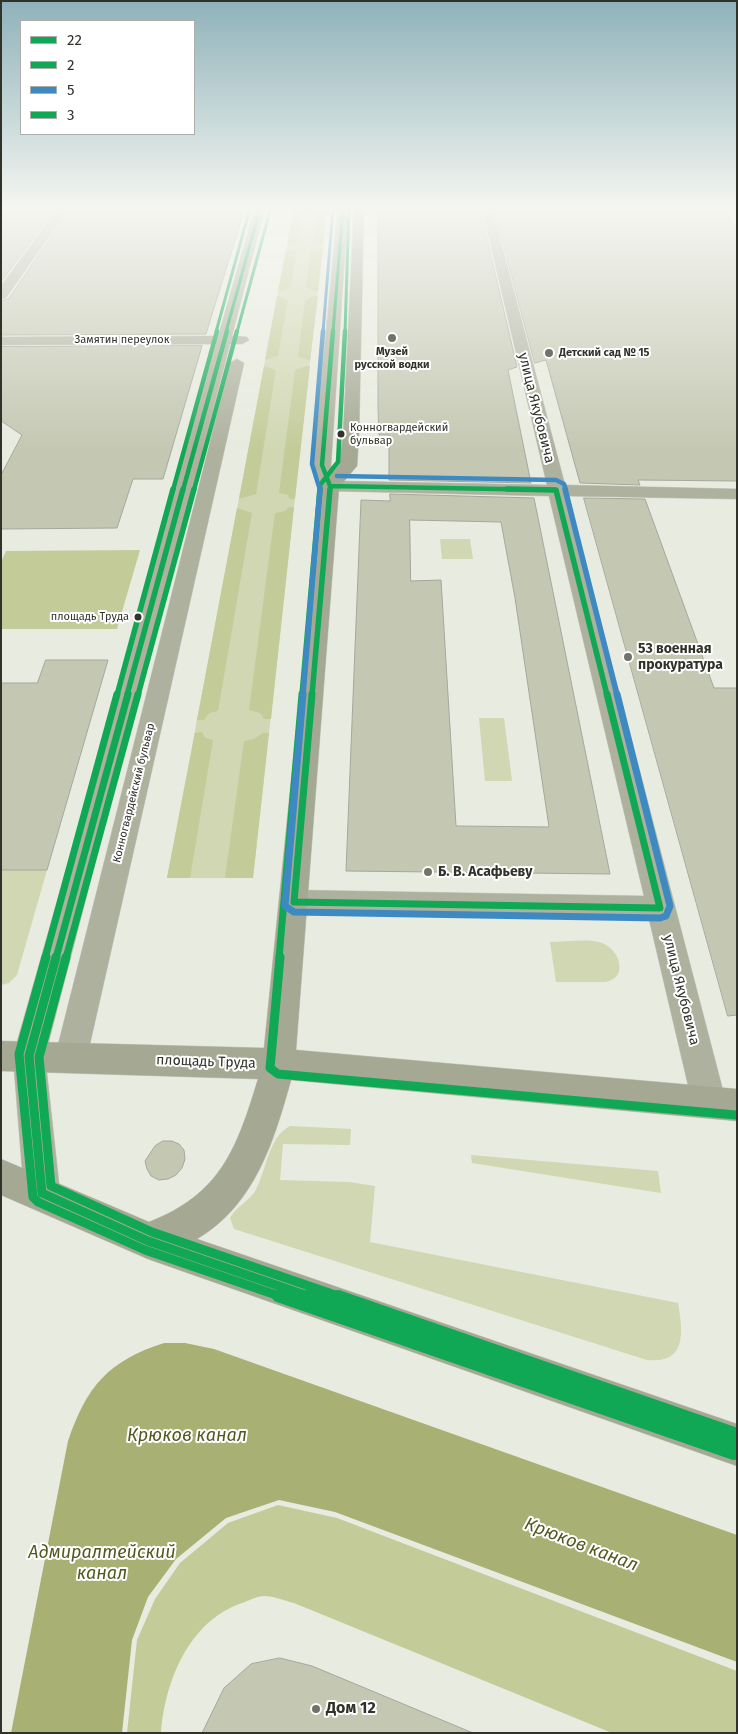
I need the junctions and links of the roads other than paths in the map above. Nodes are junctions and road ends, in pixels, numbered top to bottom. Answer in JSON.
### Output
{"nodes":[{"id":1,"x":244,"y":289,"type":"edge"},
{"id":2,"x":250,"y":289,"type":"edge"},
{"id":3,"x":336,"y":289,"type":"edge"},
{"id":4,"x":356,"y":289,"type":"edge"},
{"id":5,"x":507,"y":289,"type":"edge"},
{"id":6,"x":234,"y":340,"type":"junction"},
{"id":7,"x":1,"y":341,"type":"edge"},
{"id":8,"x":330,"y":486,"type":"junction"},
{"id":9,"x":556,"y":490,"type":"junction"},
{"id":10,"x":737,"y":494,"type":"edge"},
{"id":11,"x":294,"y":902,"type":"junction"},
{"id":12,"x":660,"y":908,"type":"junction"},
{"id":13,"x":15,"y":1056,"type":"edge"},
{"id":14,"x":71,"y":1056,"type":"junction"},
{"id":15,"x":279,"y":1064,"type":"junction"},
{"id":16,"x":723,"y":1103,"type":"edge"},
{"id":17,"x":1,"y":1178,"type":"edge"},
{"id":18,"x":42,"y":1193,"type":"junction"},
{"id":19,"x":148,"y":1241,"type":"junction"},
{"id":20,"x":737,"y":1445,"type":"edge"}],
"edges":[{"from":1,"to":6,"type":"street","name":"Конногвардейский бульвар"},
{"from":2,"to":6,"type":"street","name":"Конногвардейский бульвар"},
{"from":3,"to":8,"type":"street"},
{"from":4,"to":8,"type":"main road"},
{"from":5,"to":9,"type":"street","name":"улица Якубовича"},
{"from":6,"to":7,"type":"street","name":"Замятин переулок"},
{"from":6,"to":13,"type":"street","name":"Конногвардейский бульвар"},
{"from":6,"to":14,"type":"street","name":"Конногвардейский бульвар"},
{"from":8,"to":9,"type":"street"},
{"from":8,"to":11,"type":"main road"},
{"from":9,"to":10,"type":"street"},
{"from":9,"to":12,"type":"street","name":"улица Якубовича"},
{"from":11,"to":12,"type":"street"},
{"from":11,"to":15,"type":"main road"},
{"from":12,"to":16,"type":"street","name":"улица Якубовича"},
{"from":13,"to":14,"type":"main road","name":"площадь Труда"},
{"from":13,"to":18,"type":"street","name":"Конногвардейский бульвар"},
{"from":14,"to":15,"type":"main road","name":"площадь Труда"},
{"from":15,"to":16,"type":"main road","name":"площадь Труда"},
{"from":15,"to":19,"type":"main road"},
{"from":17,"to":18,"type":"main road"},
{"from":18,"to":19,"type":"main road"},
{"from":19,"to":20,"type":"main road"}]}
